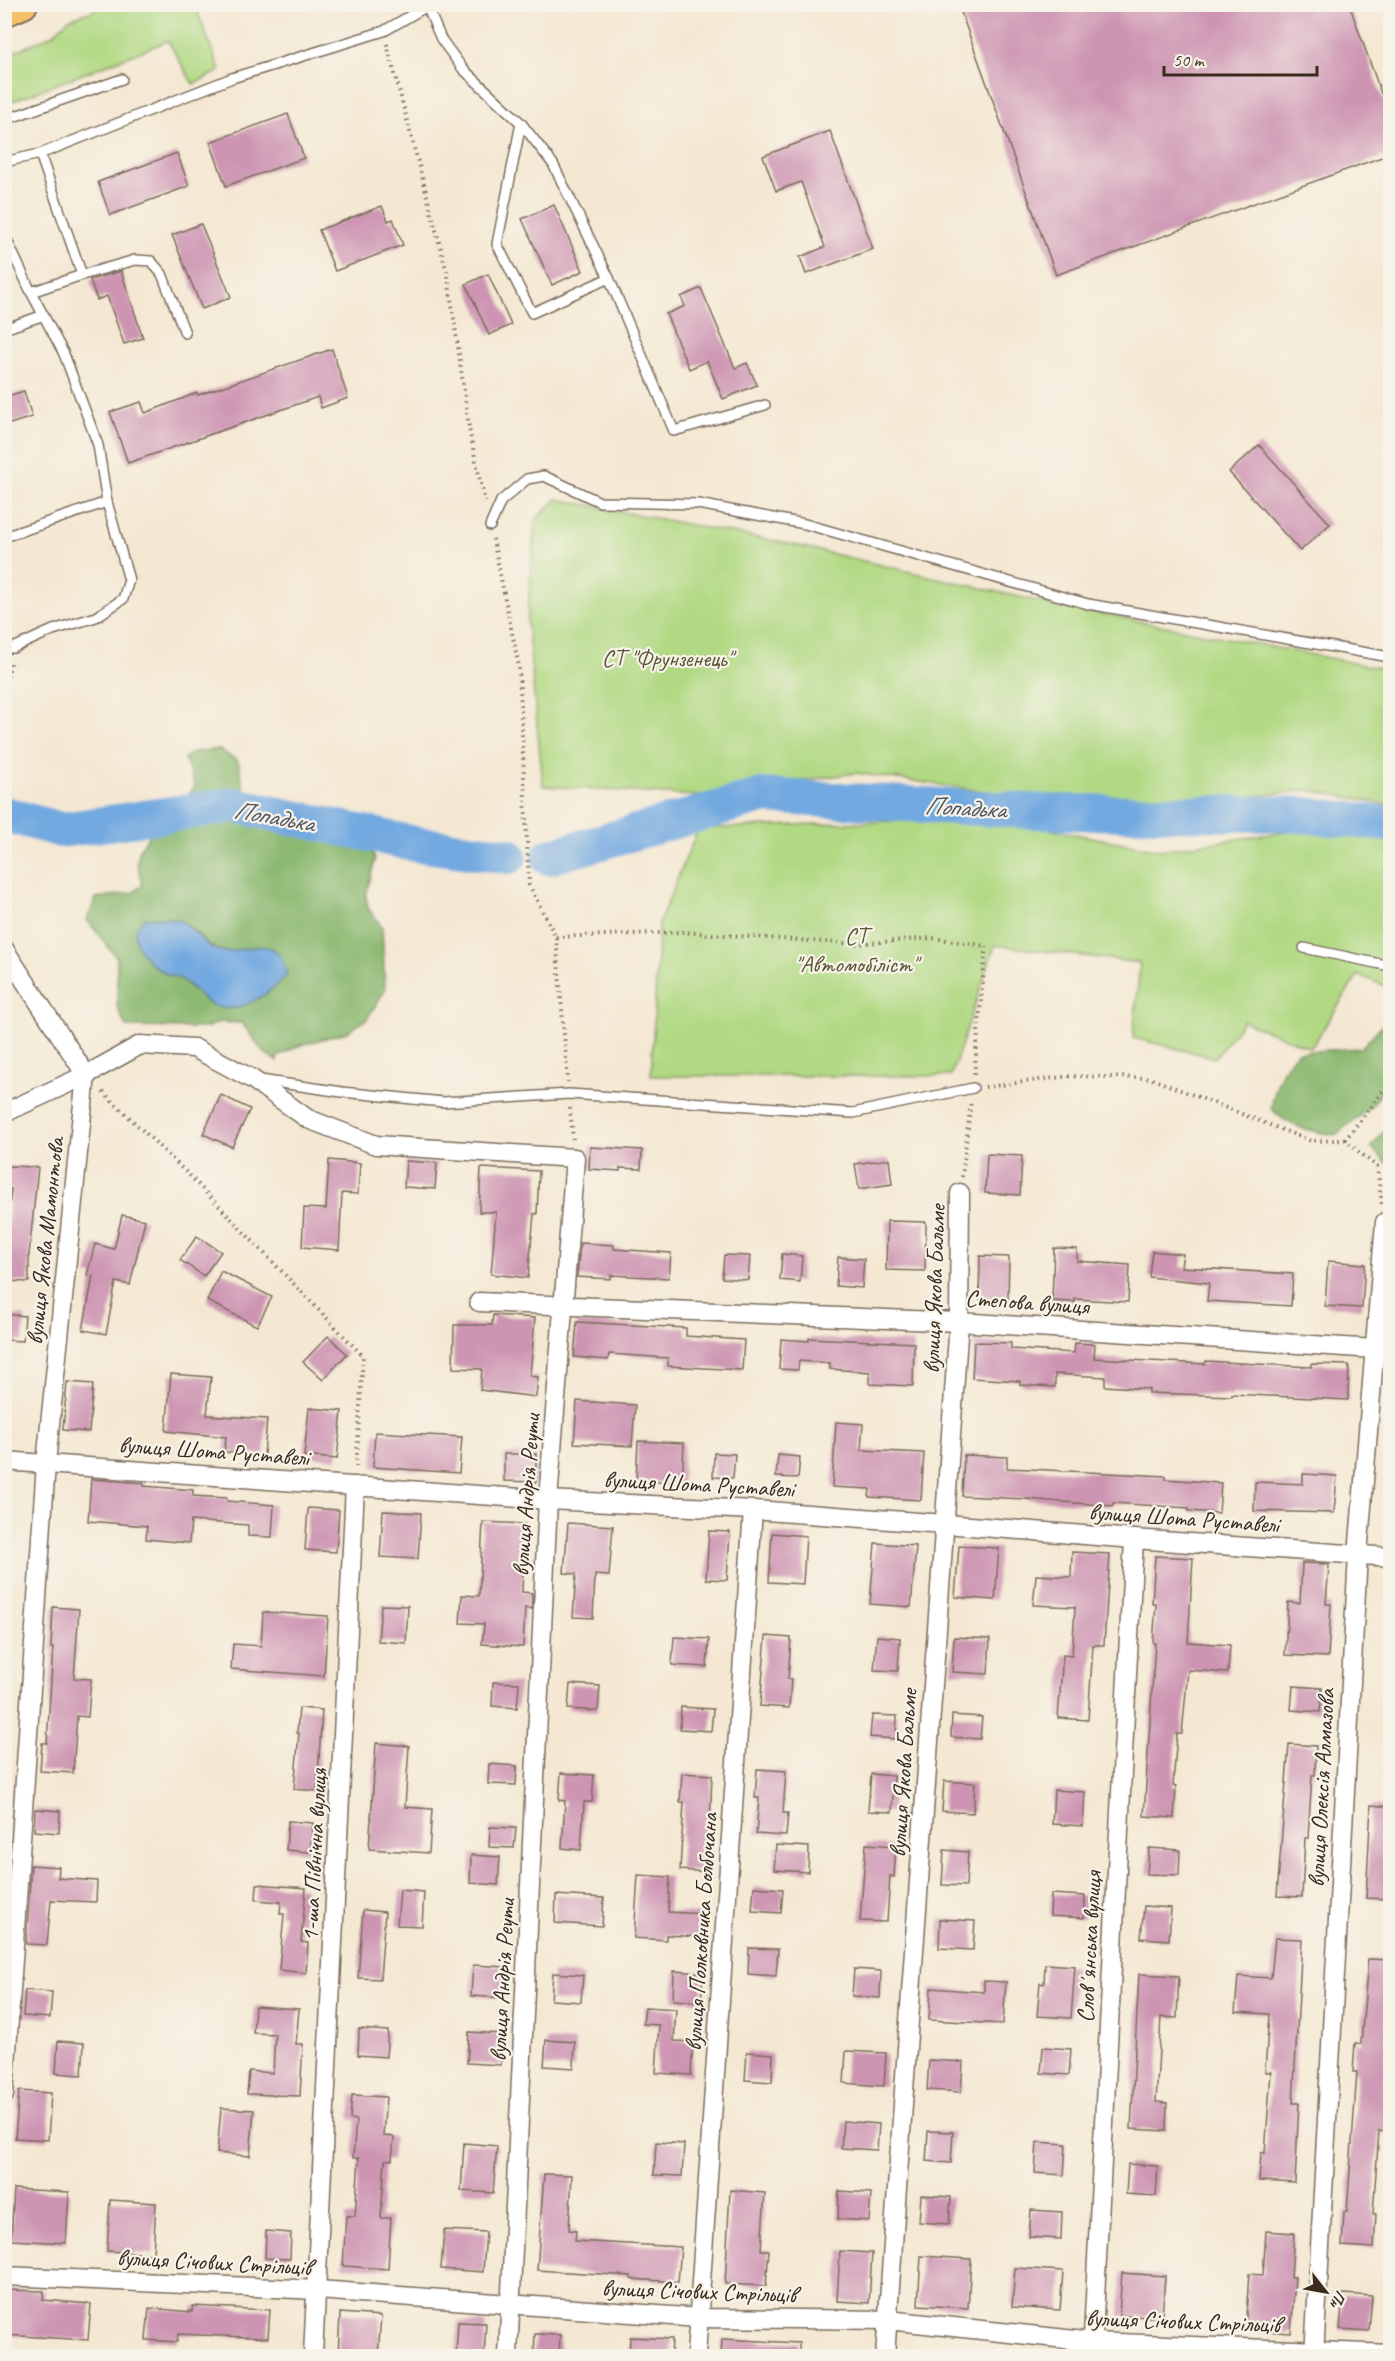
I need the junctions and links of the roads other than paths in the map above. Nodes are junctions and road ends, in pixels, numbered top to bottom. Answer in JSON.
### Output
{"nodes":[{"id":1,"x":23,"y":4,"type":"edge"},
{"id":2,"x":427,"y":5,"type":"edge"},
{"id":3,"x":4,"y":12,"type":"edge"},
{"id":4,"x":122,"y":79,"type":"dead end"},
{"id":5,"x":4,"y":120,"type":"edge"},
{"id":6,"x":521,"y":123,"type":"junction"},
{"id":7,"x":40,"y":154,"type":"junction"},
{"id":8,"x":4,"y":162,"type":"edge"},
{"id":9,"x":4,"y":234,"type":"edge"},
{"id":10,"x":82,"y":275,"type":"junction"},
{"id":11,"x":609,"y":278,"type":"junction"},
{"id":12,"x":31,"y":292,"type":"junction"},
{"id":13,"x":44,"y":315,"type":"junction"},
{"id":14,"x":4,"y":329,"type":"edge"},
{"id":15,"x":185,"y":333,"type":"dead end"},
{"id":16,"x":765,"y":405,"type":"dead end"},
{"id":17,"x":107,"y":502,"type":"junction"},
{"id":18,"x":490,"y":526,"type":"road end"},
{"id":19,"x":4,"y":537,"type":"edge"},
{"id":20,"x":9,"y":648,"type":"edge"},
{"id":21,"x":1390,"y":657,"type":"edge"},
{"id":22,"x":1304,"y":948,"type":"dead end"},
{"id":23,"x":4,"y":949,"type":"edge"},
{"id":24,"x":1390,"y":966,"type":"edge"},
{"id":25,"x":86,"y":1075,"type":"junction"},
{"id":26,"x":252,"y":1079,"type":"junction"},
{"id":27,"x":973,"y":1088,"type":"road end"},
{"id":28,"x":4,"y":1113,"type":"edge"},
{"id":29,"x":960,"y":1192,"type":"road end"},
{"id":30,"x":1385,"y":1222,"type":"road end"},
{"id":31,"x":479,"y":1302,"type":"dead end"},
{"id":32,"x":564,"y":1306,"type":"junction"},
{"id":33,"x":959,"y":1322,"type":"junction"},
{"id":34,"x":1383,"y":1349,"type":"edge"},
{"id":35,"x":4,"y":1461,"type":"edge"},
{"id":36,"x":46,"y":1463,"type":"junction"},
{"id":37,"x":355,"y":1486,"type":"junction"},
{"id":38,"x":548,"y":1500,"type":"junction"},
{"id":39,"x":753,"y":1510,"type":"junction"},
{"id":40,"x":945,"y":1524,"type":"junction"},
{"id":41,"x":1134,"y":1539,"type":"junction"},
{"id":42,"x":1358,"y":1555,"type":"junction"},
{"id":43,"x":1390,"y":1557,"type":"edge"},
{"id":44,"x":4,"y":2095,"type":"edge"},
{"id":45,"x":4,"y":2276,"type":"edge"},
{"id":46,"x":318,"y":2290,"type":"junction"},
{"id":47,"x":512,"y":2305,"type":"junction"},
{"id":48,"x":699,"y":2318,"type":"junction"},
{"id":49,"x":888,"y":2320,"type":"junction"},
{"id":50,"x":1093,"y":2349,"type":"edge"},
{"id":51,"x":1314,"y":2353,"type":"edge"},
{"id":52,"x":1390,"y":2354,"type":"edge"},
{"id":53,"x":313,"y":2356,"type":"edge"},
{"id":54,"x":508,"y":2356,"type":"edge"},
{"id":55,"x":696,"y":2356,"type":"edge"},
{"id":56,"x":885,"y":2356,"type":"edge"}],
"edges":[{"from":1,"to":3,"type":"main road"},
{"from":2,"to":6,"type":"lane"},
{"from":2,"to":7,"type":"lane"},
{"from":4,"to":5,"type":"lane"},
{"from":6,"to":11,"type":"lane"},
{"from":6,"to":11,"type":"lane"},
{"from":7,"to":8,"type":"lane"},
{"from":7,"to":10,"type":"lane"},
{"from":9,"to":12,"type":"lane"},
{"from":10,"to":12,"type":"lane"},
{"from":10,"to":15,"type":"lane"},
{"from":11,"to":16,"type":"lane"},
{"from":12,"to":13,"type":"lane"},
{"from":13,"to":14,"type":"lane"},
{"from":13,"to":17,"type":"lane"},
{"from":17,"to":19,"type":"lane"},
{"from":17,"to":20,"type":"lane"},
{"from":18,"to":21,"type":"lane"},
{"from":22,"to":24,"type":"lane"},
{"from":23,"to":25,"type":"street"},
{"from":25,"to":26,"type":"street"},
{"from":25,"to":28,"type":"street"},
{"from":25,"to":36,"type":"street","name":"вулиця Якова Мамонтова"},
{"from":26,"to":27,"type":"lane"},
{"from":26,"to":32,"type":"street","name":"вулиця Андрія Реути"},
{"from":29,"to":33,"type":"street","name":"вулиця Якова Бальме"},
{"from":30,"to":34,"type":"street","name":"вулиця Олексія Алмазова"},
{"from":31,"to":32,"type":"street","name":"Степова вулиця"},
{"from":32,"to":33,"type":"street","name":"Степова вулиця"},
{"from":32,"to":38,"type":"street","name":"вулиця Андрія Реути"},
{"from":33,"to":34,"type":"street","name":"Степова вулиця"},
{"from":33,"to":40,"type":"street","name":"вулиця Якова Бальме"},
{"from":34,"to":42,"type":"street","name":"вулиця Олексія Алмазова"},
{"from":35,"to":36,"type":"street","name":"вулиця Шота Руставелі"},
{"from":36,"to":37,"type":"street","name":"вулиця Шота Руставелі"},
{"from":36,"to":44,"type":"street","name":"вулиця Якова Мамонтова"},
{"from":37,"to":38,"type":"street","name":"вулиця Шота Руставелі"},
{"from":37,"to":46,"type":"street","name":"1-ша Північна вулиця"},
{"from":38,"to":39,"type":"street","name":"вулиця Шота Руставелі"},
{"from":38,"to":47,"type":"street","name":"вулиця Андрія Реути"},
{"from":39,"to":40,"type":"street","name":"вулиця Шота Руставелі"},
{"from":39,"to":48,"type":"street","name":"вулиця Полковника Болбочана"},
{"from":40,"to":41,"type":"street","name":"вулиця Шота Руставелі"},
{"from":40,"to":49,"type":"street","name":"вулиця Якова Бальме"},
{"from":41,"to":42,"type":"street","name":"вулиця Шота Руставелі"},
{"from":41,"to":50,"type":"street","name":"Словʼянська вулиця"},
{"from":42,"to":43,"type":"street","name":"вулиця Шота Руставелі"},
{"from":42,"to":51,"type":"street","name":"вулиця Олексія Алмазова"},
{"from":45,"to":46,"type":"street","name":"вулиця Січових Стрільців"},
{"from":46,"to":47,"type":"street","name":"вулиця Січових Стрільців"},
{"from":46,"to":53,"type":"street","name":"1-ша Північна вулиця"},
{"from":47,"to":48,"type":"street","name":"вулиця Січових Стрільців"},
{"from":47,"to":54,"type":"street","name":"вулиця Андрія Реути"},
{"from":48,"to":49,"type":"street","name":"вулиця Січових Стрільців"},
{"from":48,"to":55,"type":"street","name":"вулиця Полковника Болбочана"},
{"from":49,"to":50,"type":"street","name":"вулиця Січових Стрільців"},
{"from":49,"to":56,"type":"street","name":"вулиця Якова Бальме"},
{"from":50,"to":51,"type":"street","name":"вулиця Січових Стрільців"},
{"from":51,"to":52,"type":"street","name":"вулиця Січових Стрільців"}]}
